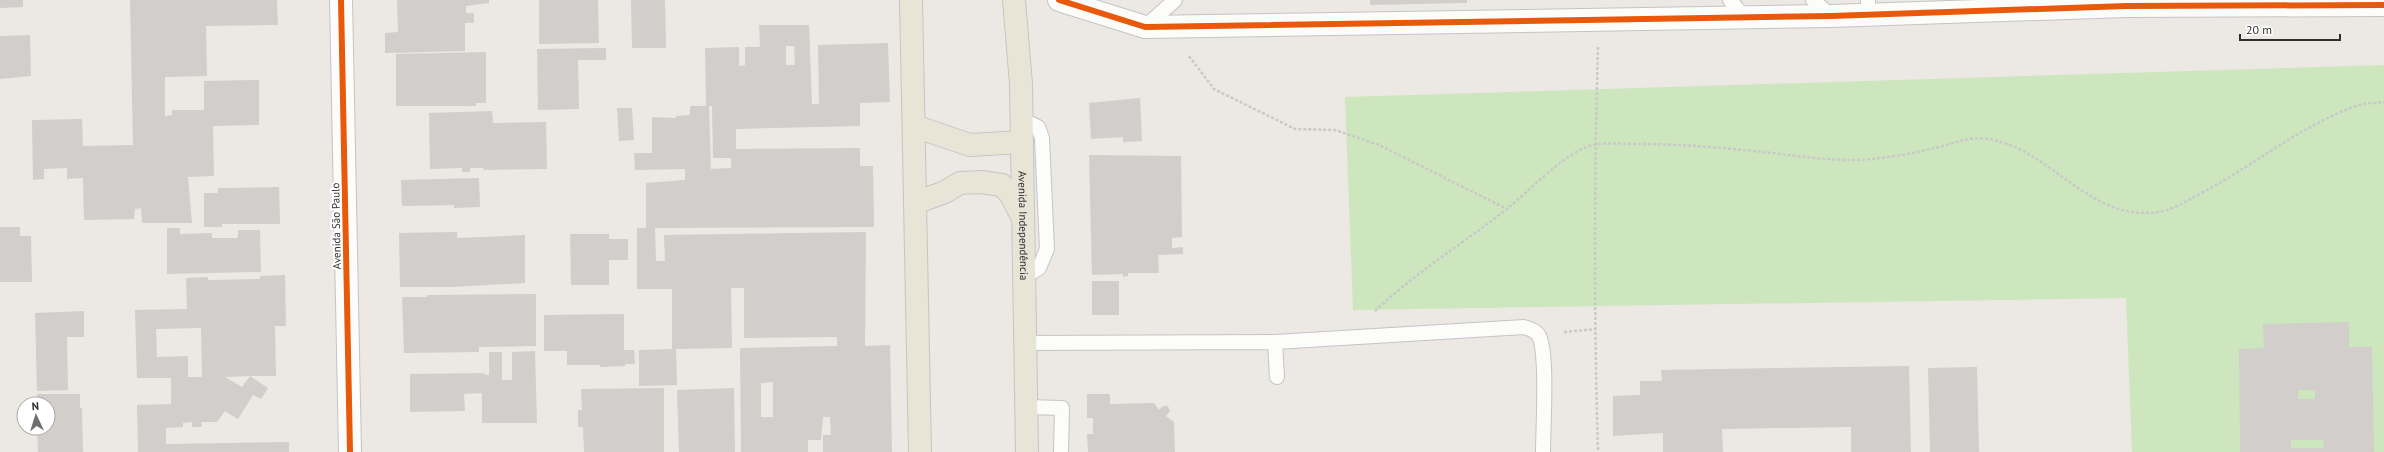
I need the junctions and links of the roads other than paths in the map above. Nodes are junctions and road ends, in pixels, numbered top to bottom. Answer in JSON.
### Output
{"nodes":[{"id":1,"x":341,"y":0,"type":"edge"},
{"id":2,"x":912,"y":0,"type":"edge"},
{"id":3,"x":1014,"y":0,"type":"edge"},
{"id":4,"x":1059,"y":0,"type":"edge"},
{"id":5,"x":1175,"y":0,"type":"edge"},
{"id":6,"x":1730,"y":0,"type":"edge"},
{"id":7,"x":1813,"y":0,"type":"edge"},
{"id":8,"x":2125,"y":3,"type":"edge"},
{"id":9,"x":2384,"y":5,"type":"edge"},
{"id":10,"x":1868,"y":8,"type":"edge"},
{"id":11,"x":1831,"y":16,"type":"junction"},
{"id":12,"x":1744,"y":17,"type":"junction"},
{"id":13,"x":1144,"y":27,"type":"junction"},
{"id":14,"x":1022,"y":119,"type":"junction"},
{"id":15,"x":914,"y":126,"type":"junction"},
{"id":16,"x":1022,"y":142,"type":"junction"},
{"id":17,"x":915,"y":203,"type":"junction"},
{"id":18,"x":1024,"y":220,"type":"junction"},
{"id":19,"x":1024,"y":277,"type":"junction"},
{"id":20,"x":1276,"y":342,"type":"junction"},
{"id":21,"x":1026,"y":344,"type":"junction"},
{"id":22,"x":1277,"y":376,"type":"dead end"},
{"id":23,"x":1026,"y":407,"type":"junction"},
{"id":24,"x":350,"y":452,"type":"edge"},
{"id":25,"x":920,"y":452,"type":"edge"},
{"id":26,"x":1027,"y":452,"type":"edge"},
{"id":27,"x":1060,"y":452,"type":"edge"},
{"id":28,"x":1543,"y":452,"type":"edge"}],
"edges":[{"from":1,"to":24,"type":"street","name":"Avenida São Paulo"},
{"from":2,"to":15,"type":"main road"},
{"from":3,"to":14,"type":"main road","name":"Avenida Independência"},
{"from":4,"to":13,"type":"street"},
{"from":5,"to":13,"type":"lane"},
{"from":6,"to":12,"type":"lane"},
{"from":7,"to":11,"type":"lane"},
{"from":8,"to":9,"type":"street"},
{"from":8,"to":10,"type":"street"},
{"from":10,"to":11,"type":"street"},
{"from":11,"to":12,"type":"street"},
{"from":12,"to":13,"type":"street"},
{"from":14,"to":16,"type":"main road","name":"Avenida Independência"},
{"from":14,"to":19,"type":"lane"},
{"from":15,"to":16,"type":"main road"},
{"from":15,"to":17,"type":"main road"},
{"from":16,"to":18,"type":"main road","name":"Avenida Independência"},
{"from":17,"to":18,"type":"main road"},
{"from":17,"to":25,"type":"main road"},
{"from":18,"to":19,"type":"main road","name":"Avenida Independência"},
{"from":19,"to":21,"type":"main road","name":"Avenida Independência"},
{"from":20,"to":21,"type":"lane"},
{"from":20,"to":22,"type":"lane"},
{"from":20,"to":28,"type":"lane"},
{"from":21,"to":23,"type":"main road","name":"Avenida Independência"},
{"from":23,"to":26,"type":"main road","name":"Avenida Independência"},
{"from":23,"to":27,"type":"lane"}]}
